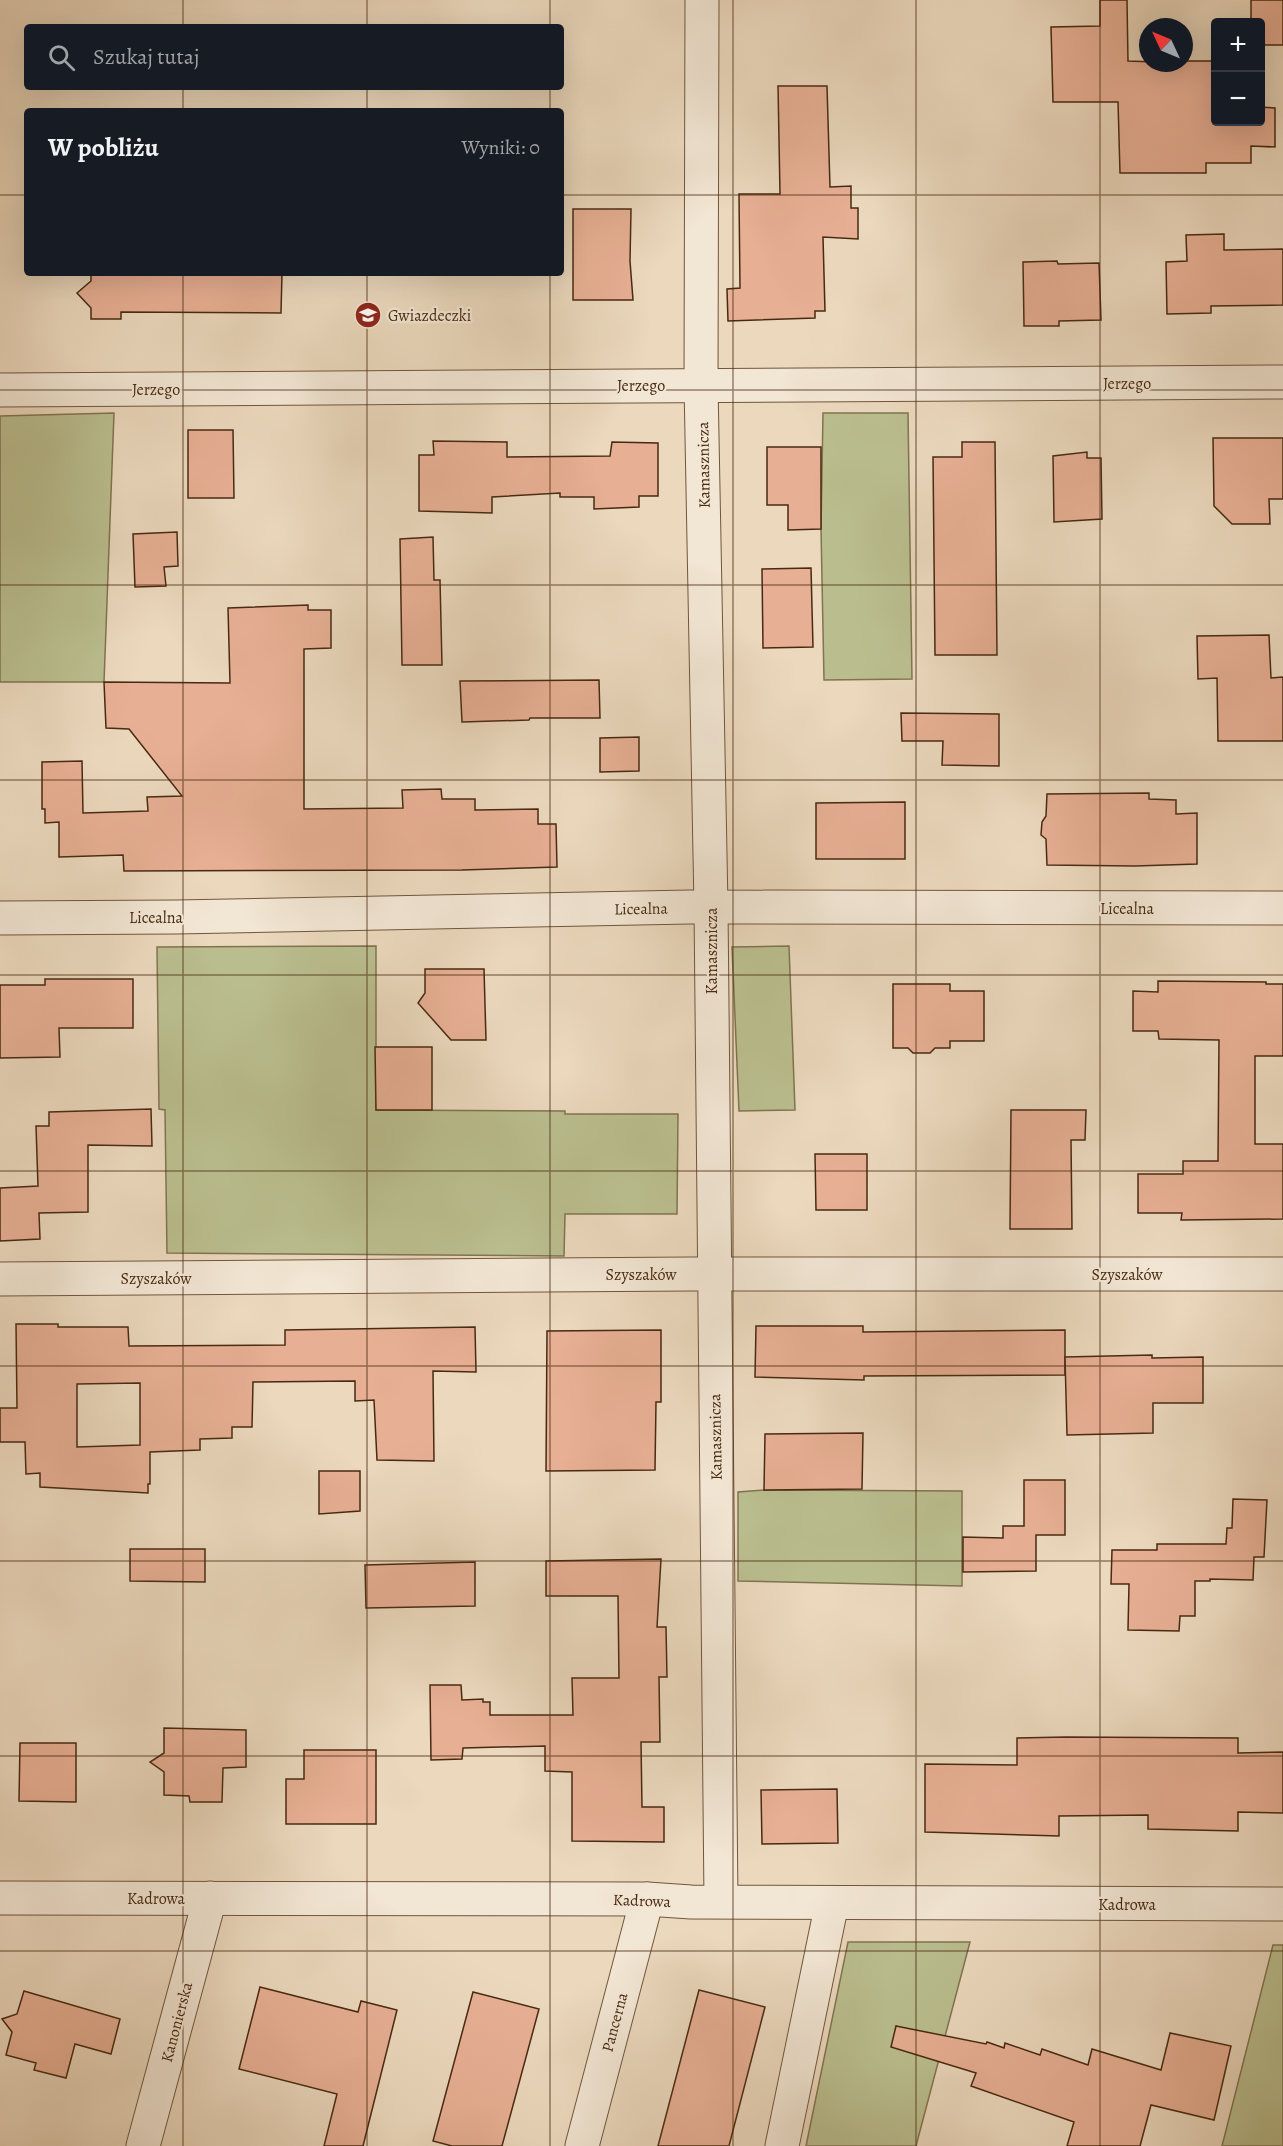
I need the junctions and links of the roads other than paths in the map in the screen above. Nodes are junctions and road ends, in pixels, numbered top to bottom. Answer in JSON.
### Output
{"nodes":[{"id":1,"x":702,"y":0,"type":"edge"},
{"id":2,"x":1283,"y":382,"type":"edge"},
{"id":3,"x":701,"y":384,"type":"junction"},
{"id":4,"x":0,"y":390,"type":"edge"},
{"id":5,"x":711,"y":907,"type":"junction"},
{"id":6,"x":1283,"y":908,"type":"edge"},
{"id":7,"x":0,"y":918,"type":"edge"},
{"id":8,"x":714,"y":1274,"type":"junction"},
{"id":9,"x":1283,"y":1274,"type":"edge"},
{"id":10,"x":0,"y":1280,"type":"edge"},
{"id":11,"x":0,"y":1898,"type":"edge"},
{"id":12,"x":210,"y":1898,"type":"junction"},
{"id":13,"x":647,"y":1899,"type":"junction"},
{"id":14,"x":721,"y":1901,"type":"junction"},
{"id":15,"x":832,"y":1903,"type":"junction"},
{"id":16,"x":1283,"y":1904,"type":"edge"},
{"id":17,"x":143,"y":2146,"type":"edge"},
{"id":18,"x":582,"y":2146,"type":"edge"},
{"id":19,"x":782,"y":2146,"type":"edge"}],
"edges":[{"from":1,"to":3,"type":"street","name":"Kamasznicza"},
{"from":2,"to":3,"type":"street","name":"Jerzego"},
{"from":3,"to":4,"type":"street","name":"Jerzego"},
{"from":3,"to":5,"type":"street","name":"Kamasznicza"},
{"from":5,"to":6,"type":"street","name":"Licealna"},
{"from":5,"to":7,"type":"street","name":"Licealna"},
{"from":5,"to":8,"type":"street","name":"Kamasznicza"},
{"from":8,"to":9,"type":"street","name":"Szyszaków"},
{"from":8,"to":10,"type":"street","name":"Szyszaków"},
{"from":8,"to":14,"type":"street","name":"Kamasznicza"},
{"from":11,"to":12,"type":"street","name":"Kadrowa"},
{"from":12,"to":13,"type":"street","name":"Kadrowa"},
{"from":12,"to":17,"type":"street","name":"Kanonierska"},
{"from":13,"to":14,"type":"street","name":"Kadrowa"},
{"from":13,"to":18,"type":"street","name":"Pancerna"},
{"from":14,"to":15,"type":"street","name":"Kadrowa"},
{"from":15,"to":16,"type":"street","name":"Kadrowa"},
{"from":15,"to":19,"type":"street"}]}
